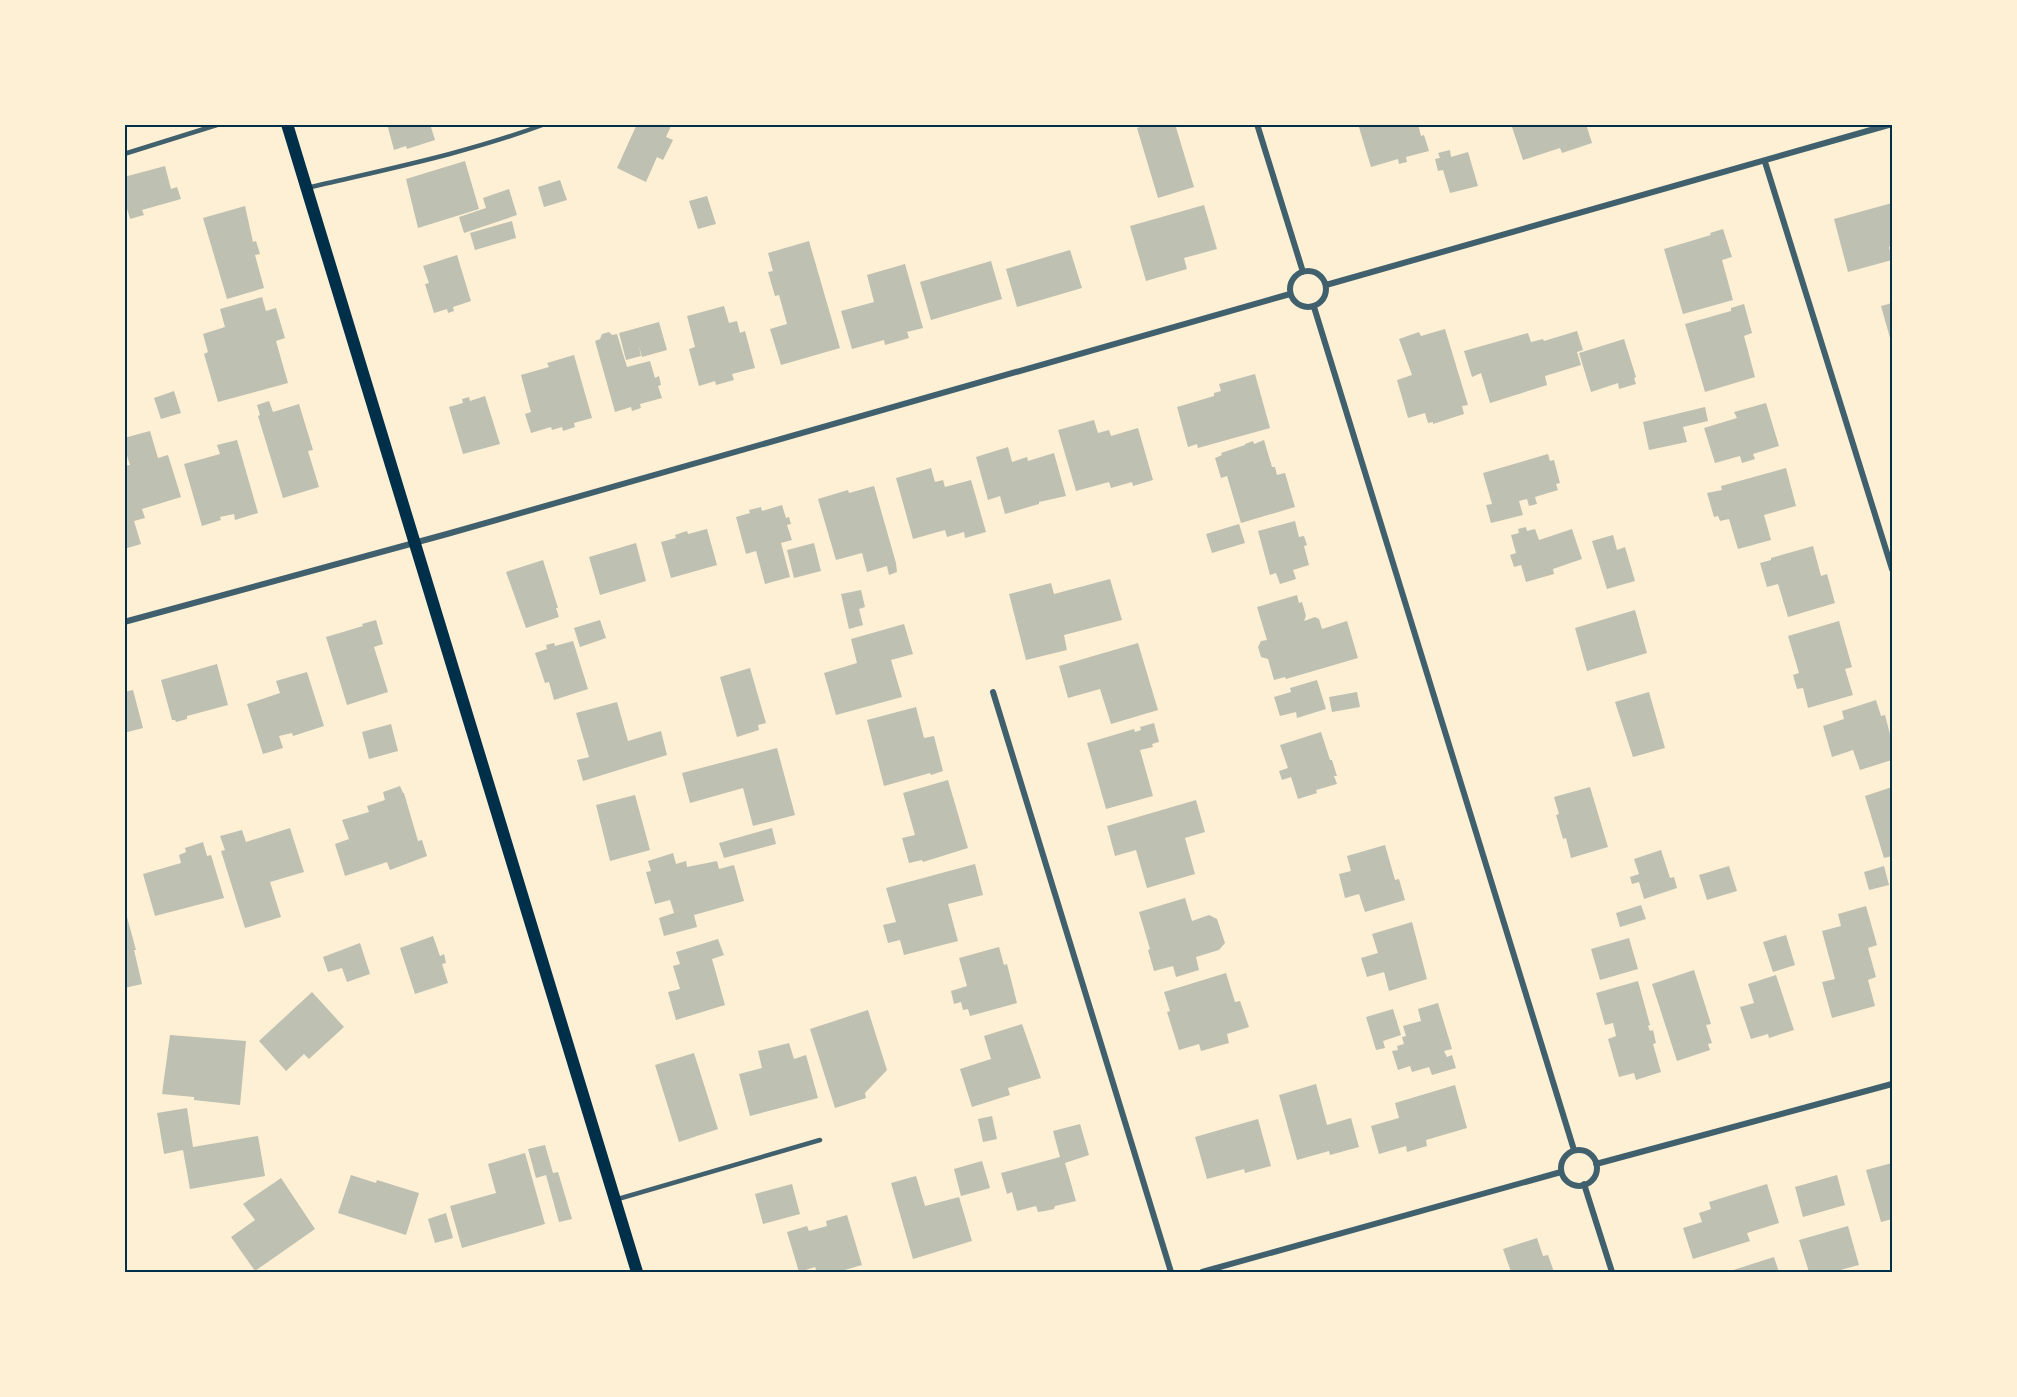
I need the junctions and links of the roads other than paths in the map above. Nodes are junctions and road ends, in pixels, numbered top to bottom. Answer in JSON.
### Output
{"nodes":[{"id":1,"x":220,"y":124,"type":"edge"},
{"id":2,"x":287,"y":124,"type":"edge"},
{"id":3,"x":545,"y":124,"type":"edge"},
{"id":4,"x":1257,"y":124,"type":"edge"},
{"id":5,"x":1892,"y":124,"type":"edge"},
{"id":6,"x":124,"y":154,"type":"edge"},
{"id":7,"x":1765,"y":162,"type":"junction"},
{"id":8,"x":307,"y":188,"type":"junction"},
{"id":9,"x":1303,"y":272,"type":"junction"},
{"id":10,"x":1326,"y":285,"type":"junction"},
{"id":11,"x":1290,"y":294,"type":"junction"},
{"id":12,"x":1314,"y":307,"type":"junction"},
{"id":13,"x":414,"y":543,"type":"junction"},
{"id":14,"x":1893,"y":569,"type":"edge"},
{"id":15,"x":124,"y":622,"type":"edge"},
{"id":16,"x":993,"y":692,"type":"dead end"},
{"id":17,"x":1893,"y":1084,"type":"edge"},
{"id":18,"x":820,"y":1140,"type":"dead end"},
{"id":19,"x":1574,"y":1150,"type":"junction"},
{"id":20,"x":1596,"y":1164,"type":"junction"},
{"id":21,"x":1561,"y":1172,"type":"junction"},
{"id":22,"x":1584,"y":1184,"type":"junction"},
{"id":23,"x":615,"y":1200,"type":"junction"},
{"id":24,"x":637,"y":1272,"type":"edge"},
{"id":25,"x":1171,"y":1272,"type":"edge"},
{"id":26,"x":1202,"y":1272,"type":"edge"},
{"id":27,"x":1612,"y":1272,"type":"edge"}],
"edges":[{"from":1,"to":6,"type":"lane"},
{"from":2,"to":8,"type":"main road"},
{"from":3,"to":8,"type":"lane"},
{"from":4,"to":9,"type":"street"},
{"from":5,"to":7,"type":"street"},
{"from":7,"to":10,"type":"street"},
{"from":7,"to":14,"type":"street"},
{"from":8,"to":13,"type":"main road"},
{"from":9,"to":10,"type":"street"},
{"from":9,"to":11,"type":"street"},
{"from":10,"to":12,"type":"street"},
{"from":11,"to":12,"type":"street"},
{"from":11,"to":13,"type":"street"},
{"from":12,"to":19,"type":"street"},
{"from":13,"to":15,"type":"street"},
{"from":13,"to":23,"type":"main road"},
{"from":16,"to":25,"type":"street"},
{"from":17,"to":20,"type":"street"},
{"from":18,"to":23,"type":"lane"},
{"from":19,"to":20,"type":"street"},
{"from":19,"to":21,"type":"street"},
{"from":20,"to":22,"type":"street"},
{"from":21,"to":22,"type":"street"},
{"from":21,"to":26,"type":"street"},
{"from":22,"to":27,"type":"street"},
{"from":23,"to":24,"type":"main road"}]}
